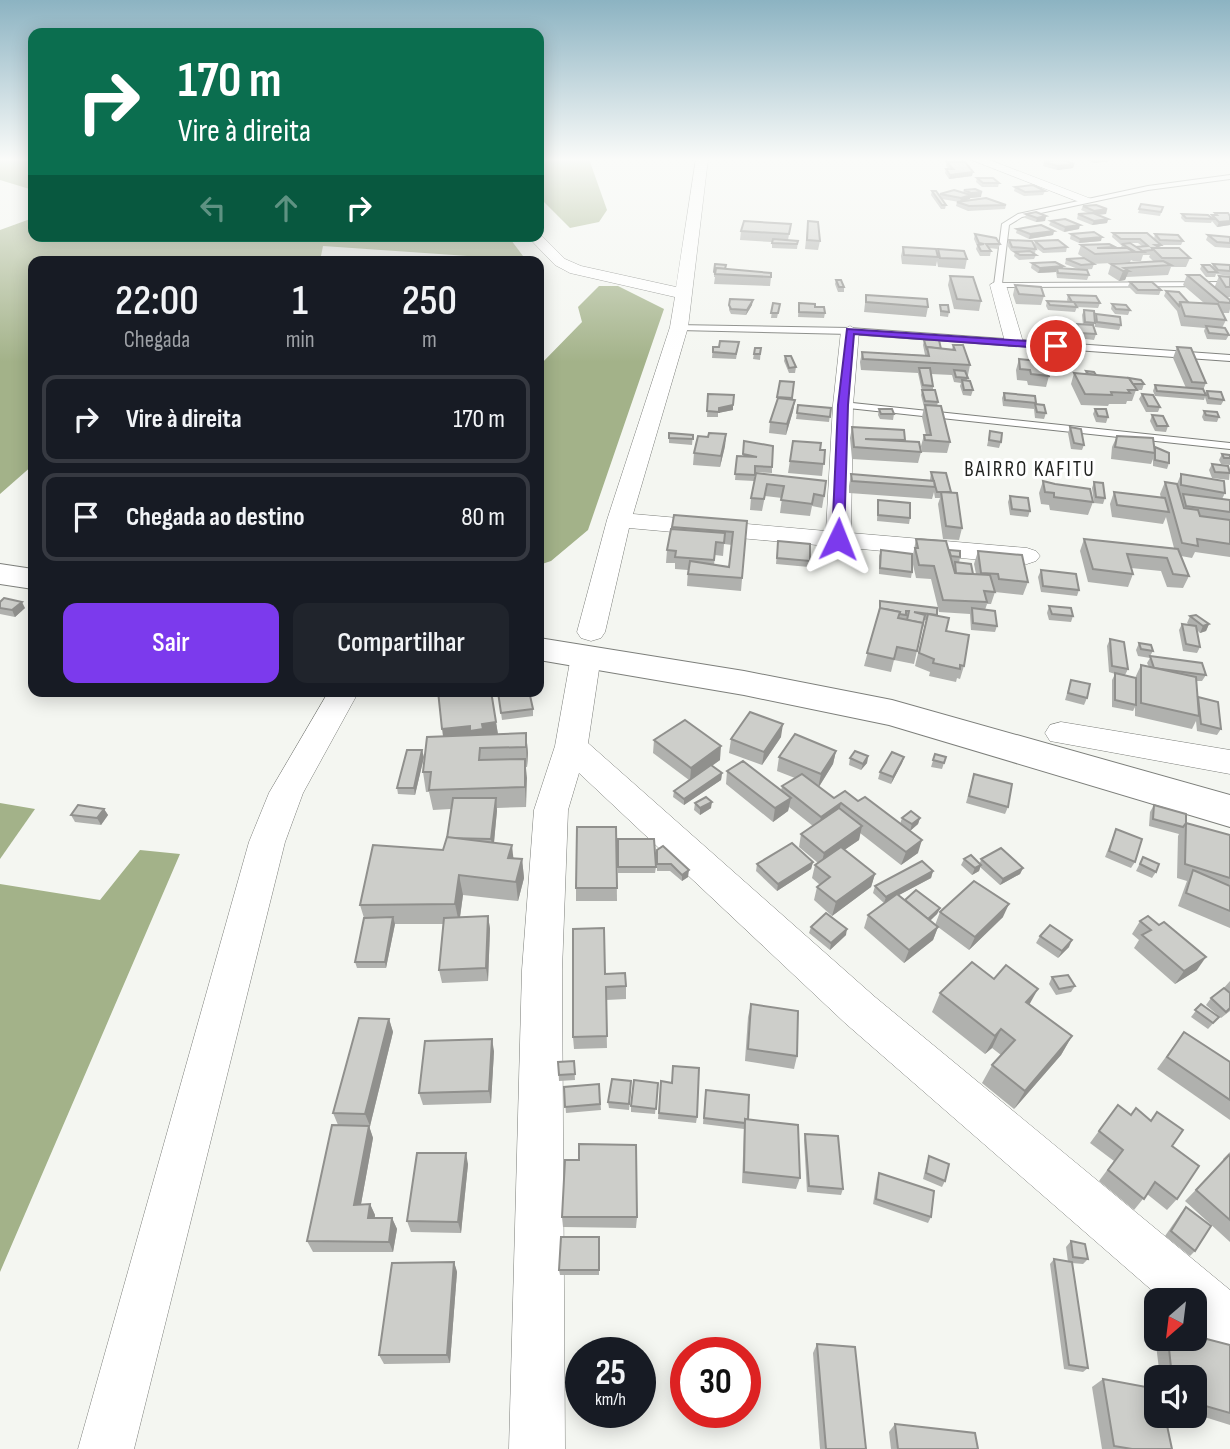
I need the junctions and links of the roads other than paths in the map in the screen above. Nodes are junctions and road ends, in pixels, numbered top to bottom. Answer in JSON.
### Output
{"nodes":[{"id":1,"x":693,"y":227,"type":"edge"},
{"id":2,"x":1006,"y":227,"type":"edge"},
{"id":3,"x":540,"y":242,"type":"edge"},
{"id":4,"x":1230,"y":284,"type":"edge"},
{"id":5,"x":998,"y":285,"type":"junction"},
{"id":6,"x":685,"y":294,"type":"junction"},
{"id":7,"x":679,"y":327,"type":"junction"},
{"id":8,"x":850,"y":331,"type":"junction"},
{"id":9,"x":1014,"y":342,"type":"junction"},
{"id":10,"x":1230,"y":358,"type":"edge"},
{"id":11,"x":843,"y":405,"type":"junction"},
{"id":12,"x":1230,"y":446,"type":"edge"},
{"id":13,"x":619,"y":520,"type":"junction"},
{"id":14,"x":838,"y":539,"type":"junction"},
{"id":15,"x":0,"y":556,"type":"edge"},
{"id":16,"x":1027,"y":556,"type":"dead end"},
{"id":17,"x":28,"y":560,"type":"edge"},
{"id":18,"x":0,"y":574,"type":"edge"},
{"id":19,"x":28,"y":578,"type":"edge"},
{"id":20,"x":544,"y":628,"type":"edge"},
{"id":21,"x":589,"y":644,"type":"junction"},
{"id":22,"x":544,"y":648,"type":"edge"},
{"id":23,"x":341,"y":697,"type":"edge"},
{"id":24,"x":1061,"y":733,"type":"junction"},
{"id":25,"x":571,"y":746,"type":"junction"},
{"id":26,"x":1230,"y":762,"type":"edge"},
{"id":27,"x":1230,"y":785,"type":"edge"},
{"id":28,"x":1230,"y":811,"type":"edge"},
{"id":29,"x":1230,"y":1324,"type":"edge"},
{"id":30,"x":106,"y":1449,"type":"edge"},
{"id":31,"x":537,"y":1449,"type":"edge"}],
"edges":[{"from":1,"to":6,"type":"street"},
{"from":2,"to":5,"type":"lane"},
{"from":3,"to":6,"type":"street"},
{"from":4,"to":5,"type":"lane"},
{"from":5,"to":9,"type":"street"},
{"from":6,"to":7,"type":"street"},
{"from":7,"to":8,"type":"lane"},
{"from":7,"to":13,"type":"street"},
{"from":8,"to":9,"type":"lane"},
{"from":8,"to":11,"type":"street"},
{"from":9,"to":10,"type":"lane"},
{"from":11,"to":12,"type":"lane"},
{"from":11,"to":14,"type":"street"},
{"from":13,"to":14,"type":"street"},
{"from":13,"to":21,"type":"street"},
{"from":14,"to":16,"type":"street"},
{"from":15,"to":17,"type":"main road"},
{"from":18,"to":19,"type":"main road"},
{"from":20,"to":21,"type":"main road"},
{"from":21,"to":22,"type":"main road"},
{"from":21,"to":24,"type":"main road"},
{"from":21,"to":25,"type":"street"},
{"from":21,"to":28,"type":"main road"},
{"from":23,"to":30,"type":"street"},
{"from":24,"to":26,"type":"street"},
{"from":24,"to":27,"type":"main road"},
{"from":25,"to":29,"type":"street"},
{"from":25,"to":31,"type":"street"}]}
